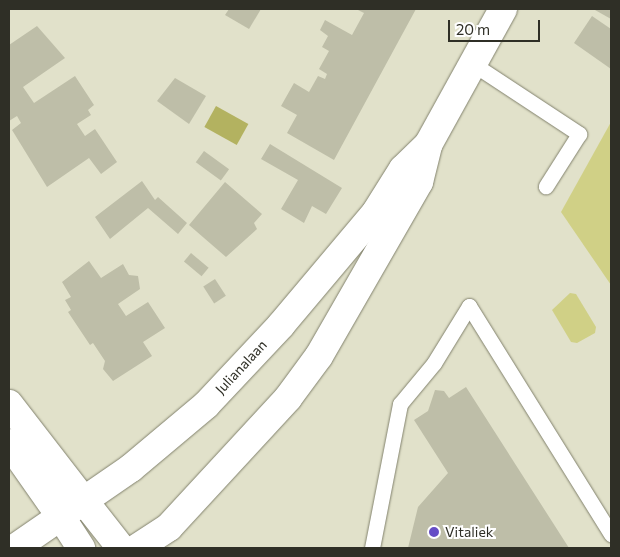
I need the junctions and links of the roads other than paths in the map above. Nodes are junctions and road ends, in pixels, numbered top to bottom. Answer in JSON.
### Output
{"nodes":[{"id":1,"x":503,"y":9,"type":"edge"},
{"id":2,"x":470,"y":62,"type":"junction"},
{"id":3,"x":428,"y":146,"type":"junction"},
{"id":4,"x":546,"y":186,"type":"dead end"},
{"id":5,"x":9,"y":404,"type":"edge"},
{"id":6,"x":9,"y":443,"type":"edge"},
{"id":7,"x":84,"y":501,"type":"junction"},
{"id":8,"x":61,"y":517,"type":"junction"},
{"id":9,"x":611,"y":534,"type":"edge"},
{"id":10,"x":15,"y":548,"type":"edge"},
{"id":11,"x":81,"y":548,"type":"edge"},
{"id":12,"x":121,"y":548,"type":"edge"},
{"id":13,"x":137,"y":548,"type":"edge"},
{"id":14,"x":372,"y":548,"type":"edge"}],
"edges":[{"from":1,"to":2,"type":"main road","name":"Julianalaan"},
{"from":2,"to":3,"type":"main road","name":"Julianalaan"},
{"from":2,"to":4,"type":"lane"},
{"from":3,"to":7,"type":"main road","name":"Julianalaan"},
{"from":3,"to":13,"type":"main road","name":"Julianalaan"},
{"from":5,"to":7,"type":"main road"},
{"from":6,"to":8,"type":"main road"},
{"from":7,"to":8,"type":"main road","name":"Julianalaan"},
{"from":7,"to":12,"type":"main road"},
{"from":8,"to":10,"type":"main road","name":"Julianalaan"},
{"from":8,"to":11,"type":"main road"},
{"from":9,"to":14,"type":"lane"}]}
